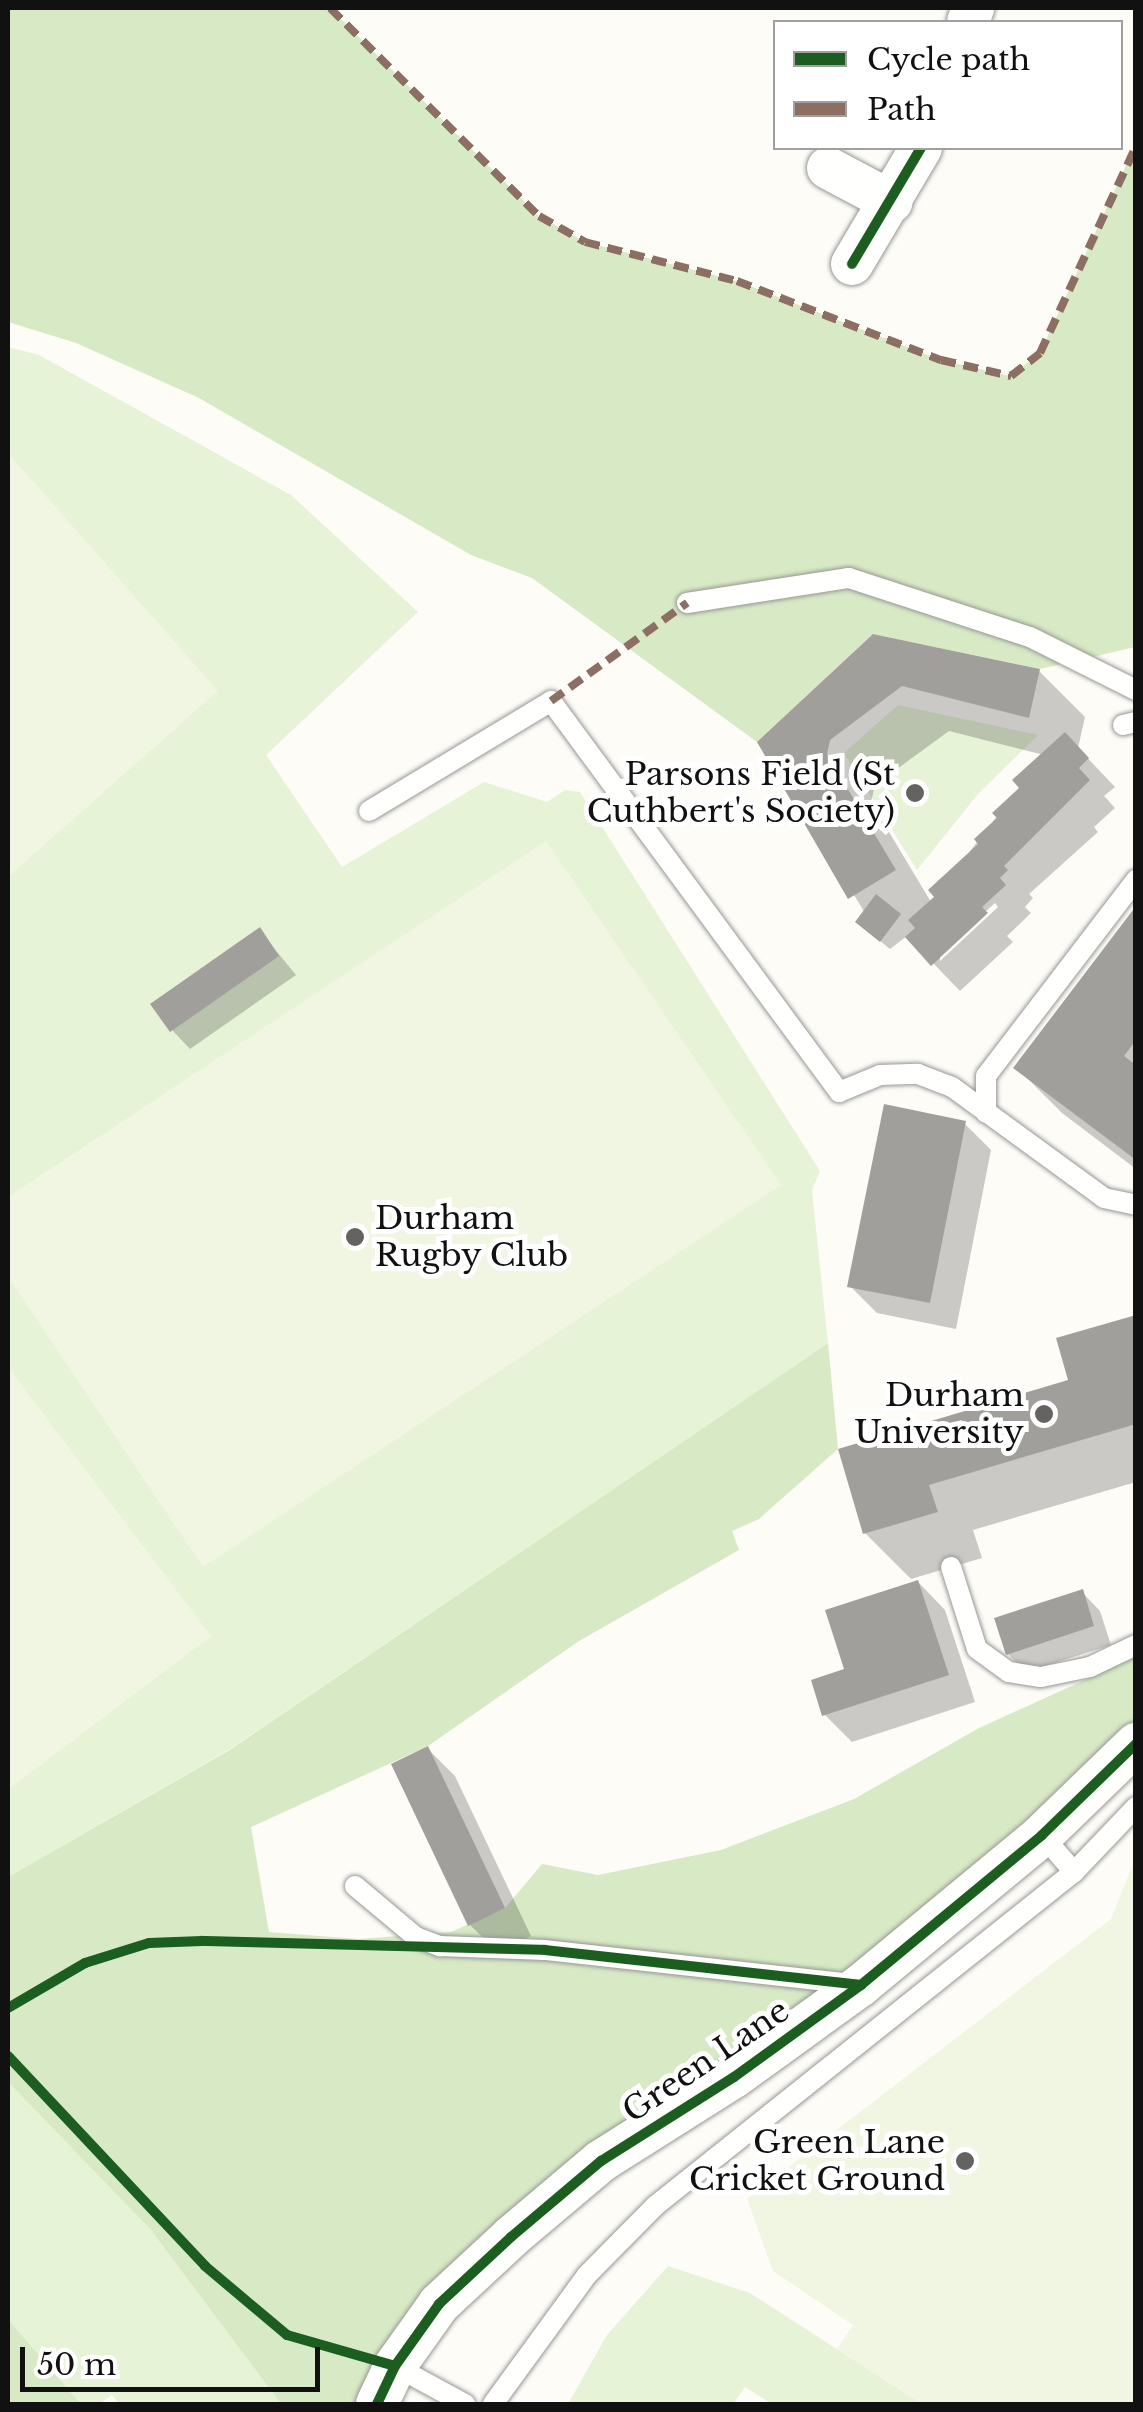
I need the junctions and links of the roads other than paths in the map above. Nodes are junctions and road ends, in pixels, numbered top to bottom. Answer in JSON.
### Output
{"nodes":[{"id":1,"x":920,"y":150,"type":"edge"},
{"id":2,"x":828,"y":168,"type":"dead end"},
{"id":3,"x":892,"y":202,"type":"junction"},
{"id":4,"x":852,"y":264,"type":"dead end"},
{"id":5,"x":686,"y":604,"type":"dead end"},
{"id":6,"x":1136,"y":690,"type":"edge"},
{"id":7,"x":369,"y":810,"type":"dead end"},
{"id":8,"x":1136,"y":880,"type":"edge"},
{"id":9,"x":986,"y":1114,"type":"junction"},
{"id":10,"x":1136,"y":1206,"type":"edge"},
{"id":11,"x":950,"y":1567,"type":"dead end"},
{"id":12,"x":1136,"y":1645,"type":"edge"},
{"id":13,"x":1136,"y":1744,"type":"edge"},
{"id":14,"x":1136,"y":1808,"type":"edge"},
{"id":15,"x":1042,"y":1835,"type":"junction"},
{"id":16,"x":1074,"y":1872,"type":"junction"},
{"id":17,"x":354,"y":1886,"type":"dead end"},
{"id":18,"x":861,"y":1985,"type":"junction"},
{"id":19,"x":394,"y":2366,"type":"junction"},
{"id":20,"x":377,"y":2404,"type":"edge"},
{"id":21,"x":465,"y":2404,"type":"edge"},
{"id":22,"x":493,"y":2404,"type":"edge"}],
"edges":[{"from":1,"to":3,"type":"street"},
{"from":2,"to":3,"type":"street"},
{"from":3,"to":4,"type":"street"},
{"from":5,"to":6,"type":"lane"},
{"from":7,"to":9,"type":"lane"},
{"from":8,"to":9,"type":"lane"},
{"from":9,"to":10,"type":"lane"},
{"from":11,"to":12,"type":"lane"},
{"from":13,"to":15,"type":"street","name":"Green Lane"},
{"from":14,"to":16,"type":"lane"},
{"from":15,"to":16,"type":"lane"},
{"from":15,"to":18,"type":"street","name":"Green Lane"},
{"from":16,"to":22,"type":"lane"},
{"from":17,"to":18,"type":"lane"},
{"from":18,"to":19,"type":"street","name":"Green Lane"},
{"from":19,"to":20,"type":"street","name":"Green Lane"},
{"from":19,"to":21,"type":"lane"}]}
